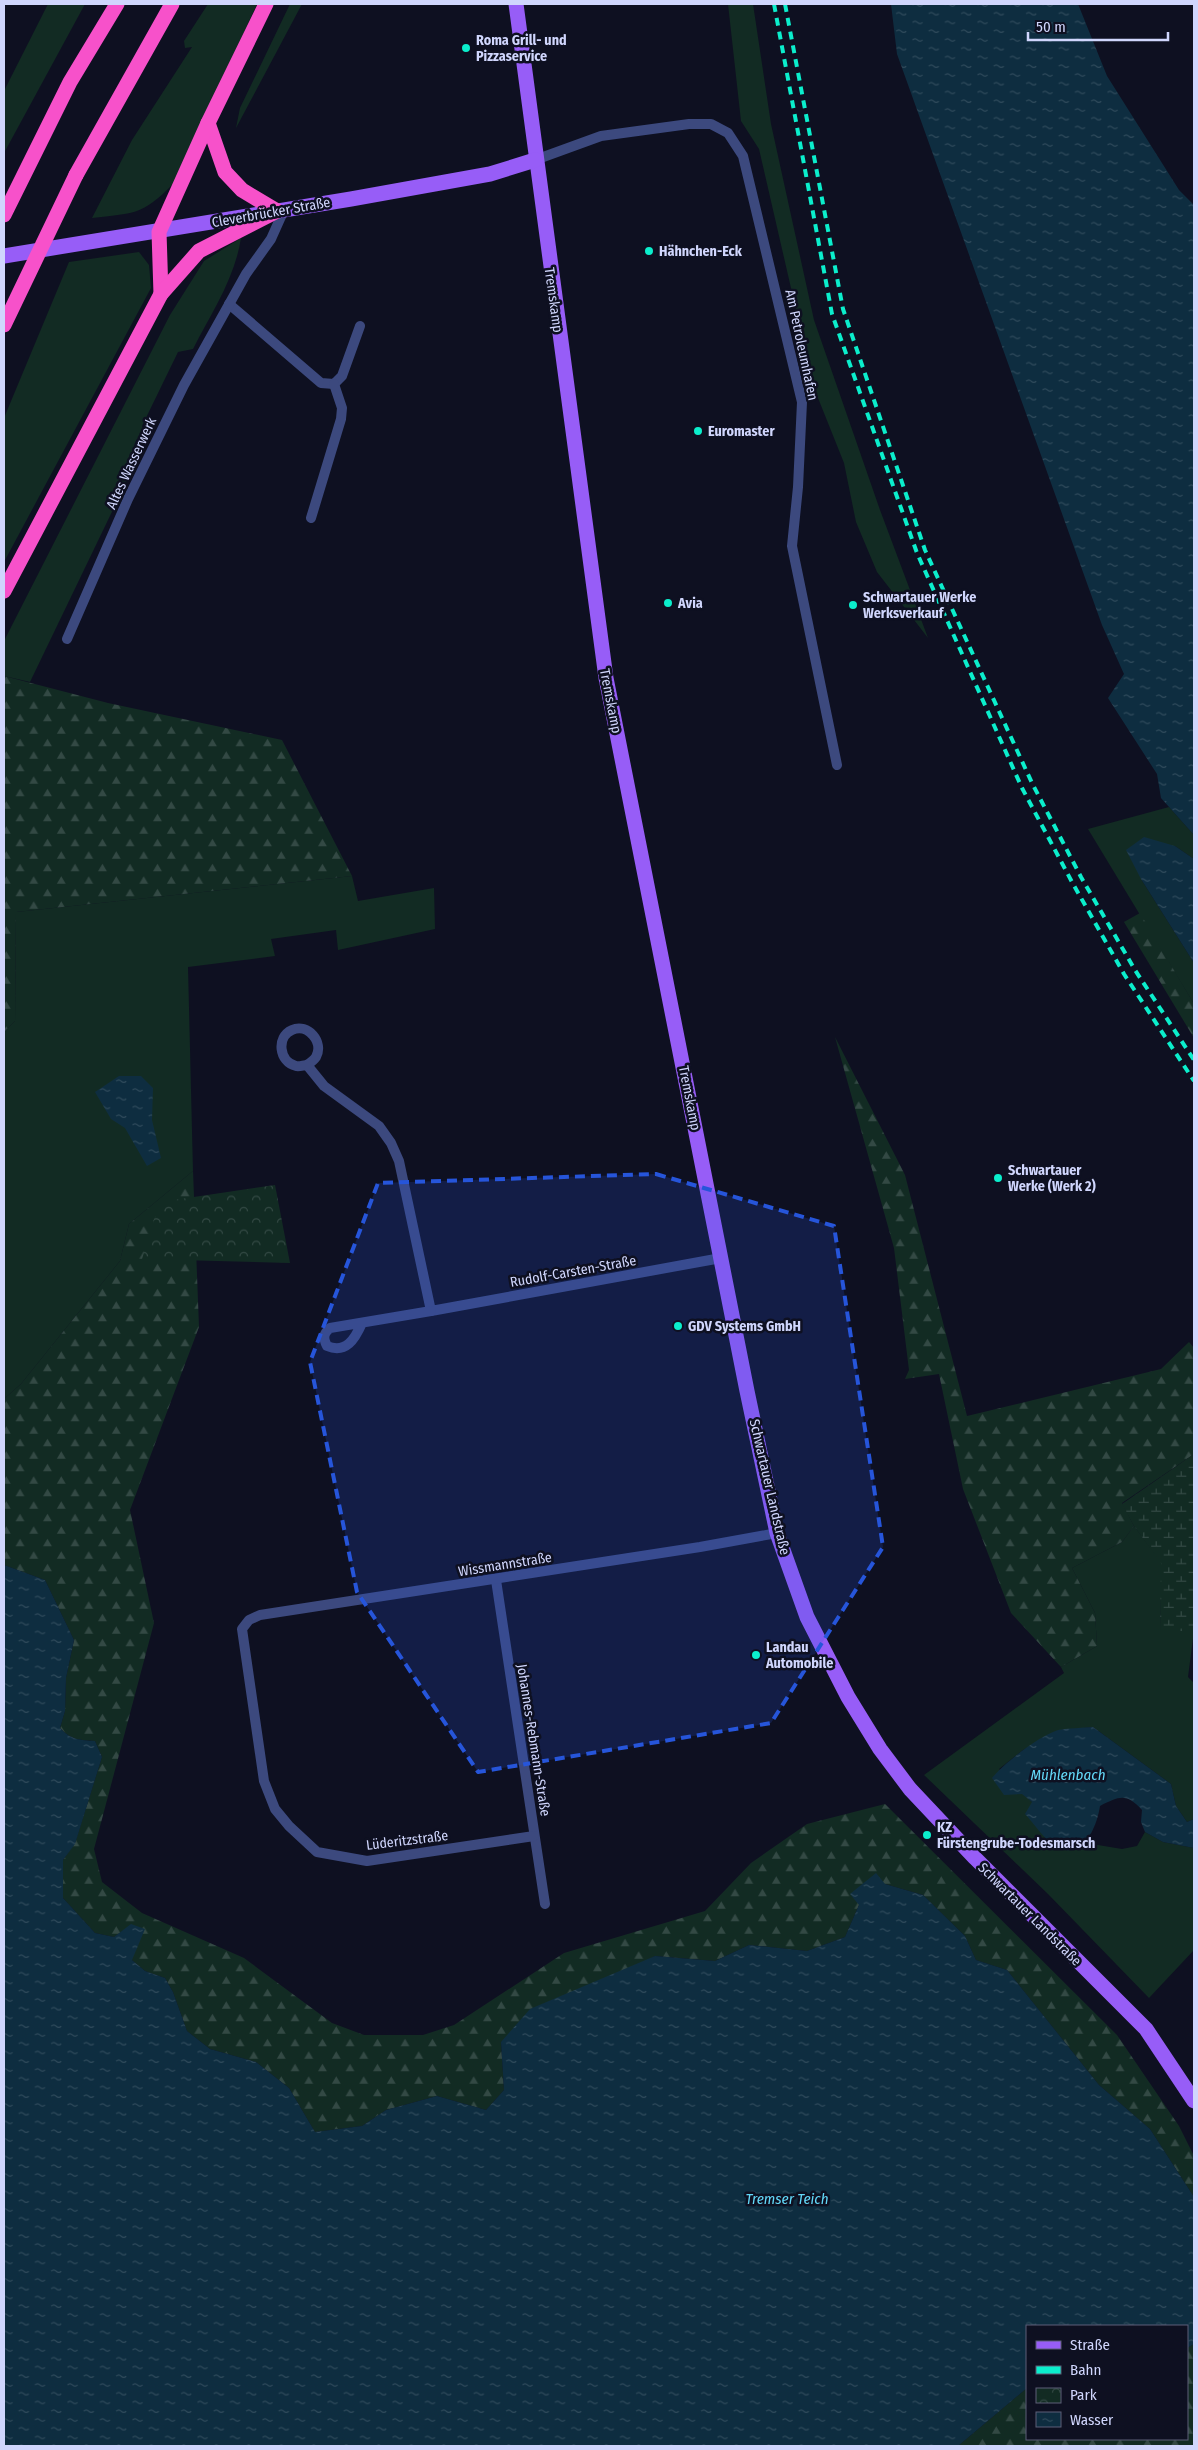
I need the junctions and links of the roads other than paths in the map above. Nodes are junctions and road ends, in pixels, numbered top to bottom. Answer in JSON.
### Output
{"nodes":[{"id":1,"x":117,"y":4,"type":"edge"},
{"id":2,"x":172,"y":4,"type":"edge"},
{"id":3,"x":266,"y":4,"type":"edge"},
{"id":4,"x":516,"y":4,"type":"edge"},
{"id":5,"x":208,"y":123,"type":"junction"},
{"id":6,"x":536,"y":160,"type":"junction"},
{"id":7,"x":280,"y":210,"type":"junction"},
{"id":8,"x":4,"y":215,"type":"edge"},
{"id":9,"x":159,"y":232,"type":"junction"},
{"id":10,"x":4,"y":256,"type":"edge"},
{"id":11,"x":161,"y":294,"type":"junction"},
{"id":12,"x":229,"y":304,"type":"junction"},
{"id":13,"x":4,"y":325,"type":"edge"},
{"id":14,"x":360,"y":326,"type":"dead end"},
{"id":15,"x":334,"y":384,"type":"junction"},
{"id":16,"x":312,"y":518,"type":"dead end"},
{"id":17,"x":4,"y":591,"type":"edge"},
{"id":18,"x":67,"y":639,"type":"dead end"},
{"id":19,"x":837,"y":765,"type":"dead end"},
{"id":20,"x":307,"y":1065,"type":"dead end"},
{"id":21,"x":721,"y":1258,"type":"junction"},
{"id":22,"x":431,"y":1311,"type":"junction"},
{"id":23,"x":362,"y":1323,"type":"dead end"},
{"id":24,"x":747,"y":1391,"type":"joint"},
{"id":25,"x":778,"y":1533,"type":"junction"},
{"id":26,"x":496,"y":1580,"type":"junction"},
{"id":27,"x":242,"y":1629,"type":"joint"},
{"id":28,"x":534,"y":1836,"type":"junction"},
{"id":29,"x":545,"y":1904,"type":"dead end"},
{"id":30,"x":1194,"y":2101,"type":"edge"}],
"edges":[{"from":1,"to":8,"type":"highway"},
{"from":2,"to":13,"type":"highway","bridge":true},
{"from":3,"to":5,"type":"highway"},
{"from":4,"to":6,"type":"main road","name":"Tremskamp"},
{"from":5,"to":7,"type":"highway"},
{"from":5,"to":9,"type":"highway"},
{"from":6,"to":7,"type":"main road","name":"Cleverbrücker Straße"},
{"from":6,"to":19,"type":"street","name":"Am Petroleumhafen"},
{"from":6,"to":21,"type":"main road","name":"Tremskamp"},
{"from":7,"to":9,"type":"main road","name":"Cleverbrücker Straße"},
{"from":7,"to":11,"type":"highway"},
{"from":7,"to":12,"type":"street","name":"Altes Wasserwerk"},
{"from":9,"to":10,"type":"main road","name":"Cleverbrücker Straße"},
{"from":9,"to":11,"type":"highway"},
{"from":11,"to":17,"type":"highway"},
{"from":12,"to":15,"type":"street"},
{"from":12,"to":18,"type":"street","name":"Altes Wasserwerk"},
{"from":14,"to":15,"type":"street"},
{"from":15,"to":16,"type":"street"},
{"from":20,"to":22,"type":"street"},
{"from":21,"to":22,"type":"street","name":"Rudolf-Carsten-Straße"},
{"from":21,"to":24,"type":"main road","name":"Tremskamp"},
{"from":22,"to":23,"type":"street","name":"Rudolf-Carsten-Straße"},
{"from":24,"to":25,"type":"main road","name":"Schwartauer Landstraße"},
{"from":25,"to":26,"type":"street","name":"Wissmannstraße"},
{"from":25,"to":30,"type":"main road","name":"Schwartauer Landstraße"},
{"from":26,"to":27,"type":"street","name":"Wissmannstraße"},
{"from":26,"to":28,"type":"street","name":"Johannes-Rebmann-Straße"},
{"from":27,"to":28,"type":"street","name":"Lüderitzstraße"},
{"from":28,"to":29,"type":"street","name":"Johannes-Rebmann-Straße"}]}
